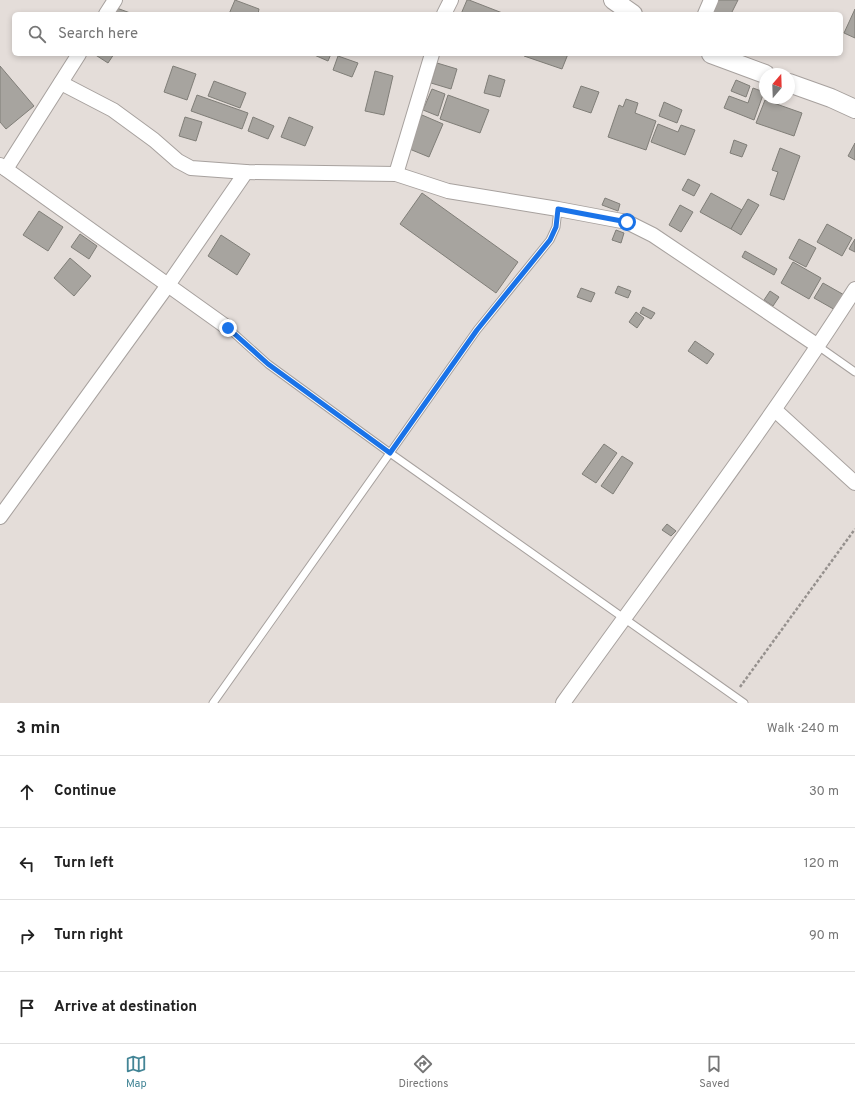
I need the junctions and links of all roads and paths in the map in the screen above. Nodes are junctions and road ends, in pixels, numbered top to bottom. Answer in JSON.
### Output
{"nodes":[{"id":1,"x":115,"y":0,"type":"edge"},
{"id":2,"x":451,"y":0,"type":"edge"},
{"id":3,"x":613,"y":0,"type":"edge"},
{"id":4,"x":711,"y":0,"type":"edge"},
{"id":5,"x":107,"y":12,"type":"edge"},
{"id":6,"x":445,"y":12,"type":"edge"},
{"id":7,"x":630,"y":12,"type":"edge"},
{"id":8,"x":706,"y":12,"type":"edge"},
{"id":9,"x":78,"y":56,"type":"edge"},
{"id":10,"x":431,"y":56,"type":"edge"},
{"id":11,"x":716,"y":56,"type":"edge"},
{"id":12,"x":759,"y":72,"type":"edge"},
{"id":13,"x":61,"y":83,"type":"junction"},
{"id":14,"x":795,"y":85,"type":"edge"},
{"id":15,"x":855,"y":109,"type":"edge"},
{"id":16,"x":3,"y":167,"type":"edge"},
{"id":17,"x":246,"y":172,"type":"junction"},
{"id":18,"x":396,"y":174,"type":"junction"},
{"id":19,"x":558,"y":209,"type":"junction"},
{"id":20,"x":168,"y":285,"type":"junction"},
{"id":21,"x":855,"y":289,"type":"edge"},
{"id":22,"x":228,"y":328,"type":"joint"},
{"id":23,"x":818,"y":346,"type":"junction"},
{"id":24,"x":855,"y":372,"type":"edge"},
{"id":25,"x":774,"y":410,"type":"junction"},
{"id":26,"x":390,"y":453,"type":"junction"},
{"id":27,"x":855,"y":483,"type":"edge"},
{"id":28,"x":0,"y":517,"type":"edge"},
{"id":29,"x":855,"y":529,"type":"edge"},
{"id":30,"x":624,"y":618,"type":"junction"},
{"id":31,"x":734,"y":696,"type":"junction"},
{"id":32,"x":213,"y":703,"type":"edge"},
{"id":33,"x":562,"y":703,"type":"edge"},
{"id":34,"x":744,"y":703,"type":"edge"}],
"edges":[{"from":1,"to":5,"type":"street"},
{"from":2,"to":6,"type":"street"},
{"from":3,"to":7,"type":"street"},
{"from":4,"to":8,"type":"street"},
{"from":9,"to":13,"type":"street"},
{"from":10,"to":18,"type":"street"},
{"from":11,"to":12,"type":"street"},
{"from":13,"to":16,"type":"street"},
{"from":13,"to":17,"type":"street"},
{"from":14,"to":15,"type":"street"},
{"from":16,"to":20,"type":"street"},
{"from":17,"to":18,"type":"street"},
{"from":17,"to":20,"type":"street"},
{"from":18,"to":19,"type":"street"},
{"from":19,"to":23,"type":"street"},
{"from":19,"to":26,"type":"lane"},
{"from":20,"to":22,"type":"street"},
{"from":20,"to":28,"type":"street"},
{"from":21,"to":23,"type":"street"},
{"from":22,"to":26,"type":"lane"},
{"from":23,"to":24,"type":"lane"},
{"from":23,"to":25,"type":"street"},
{"from":25,"to":27,"type":"street"},
{"from":25,"to":30,"type":"street"},
{"from":26,"to":30,"type":"lane"},
{"from":26,"to":32,"type":"lane"},
{"from":29,"to":31,"type":"path"},
{"from":30,"to":31,"type":"lane"},
{"from":30,"to":33,"type":"street"},
{"from":31,"to":34,"type":"lane"}]}
